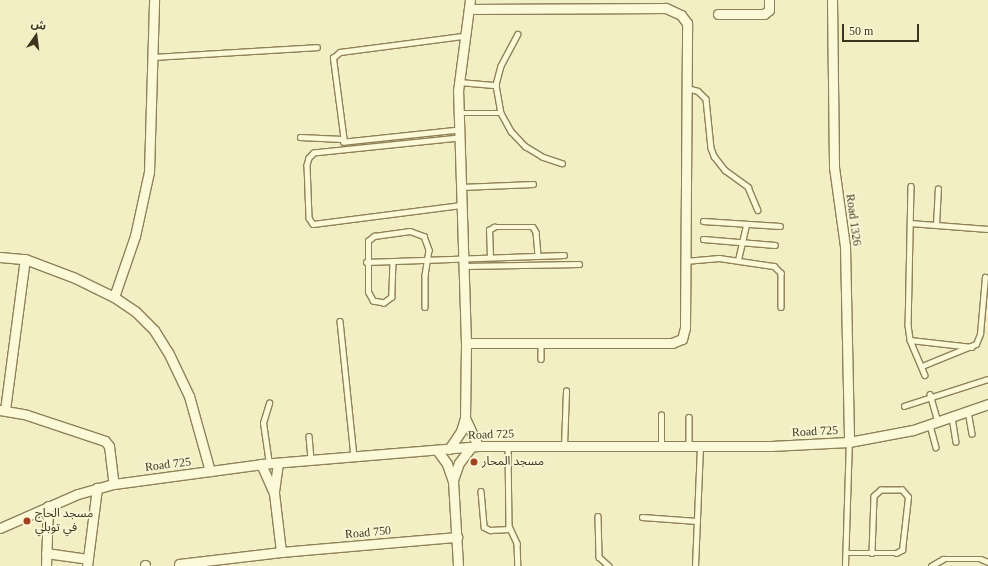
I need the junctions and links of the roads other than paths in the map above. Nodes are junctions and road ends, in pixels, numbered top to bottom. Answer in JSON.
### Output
{"nodes":[{"id":1,"x":154,"y":0,"type":"edge"},
{"id":2,"x":769,"y":0,"type":"edge"},
{"id":3,"x":832,"y":0,"type":"edge"},
{"id":4,"x":668,"y":4,"type":"edge"},
{"id":5,"x":470,"y":5,"type":"edge"},
{"id":6,"x":718,"y":14,"type":"dead end"},
{"id":7,"x":518,"y":34,"type":"dead end"},
{"id":8,"x":464,"y":36,"type":"junction"},
{"id":9,"x":317,"y":47,"type":"dead end"},
{"id":10,"x":151,"y":57,"type":"junction"},
{"id":11,"x":459,"y":82,"type":"junction"},
{"id":12,"x":496,"y":85,"type":"junction"},
{"id":13,"x":687,"y":88,"type":"junction"},
{"id":14,"x":458,"y":113,"type":"junction"},
{"id":15,"x":501,"y":113,"type":"junction"},
{"id":16,"x":459,"y":134,"type":"junction"},
{"id":17,"x":300,"y":137,"type":"dead end"},
{"id":18,"x":342,"y":139,"type":"junction"},
{"id":19,"x":562,"y":163,"type":"dead end"},
{"id":20,"x":533,"y":184,"type":"dead end"},
{"id":21,"x":461,"y":186,"type":"junction"},
{"id":22,"x":911,"y":186,"type":"dead end"},
{"id":23,"x":938,"y":189,"type":"dead end"},
{"id":24,"x":461,"y":205,"type":"junction"},
{"id":25,"x":758,"y":210,"type":"dead end"},
{"id":26,"x":703,"y":221,"type":"dead end"},
{"id":27,"x":910,"y":223,"type":"junction"},
{"id":28,"x":746,"y":225,"type":"junction"},
{"id":29,"x":936,"y":225,"type":"junction"},
{"id":30,"x":780,"y":226,"type":"dead end"},
{"id":31,"x":988,"y":229,"type":"edge"},
{"id":32,"x":703,"y":239,"type":"dead end"},
{"id":33,"x":742,"y":242,"type":"junction"},
{"id":34,"x":775,"y":244,"type":"dead end"},
{"id":35,"x":564,"y":255,"type":"dead end"},
{"id":36,"x":538,"y":256,"type":"junction"},
{"id":37,"x":0,"y":257,"type":"edge"},
{"id":38,"x":490,"y":257,"type":"junction"},
{"id":39,"x":25,"y":259,"type":"junction"},
{"id":40,"x":428,"y":259,"type":"junction"},
{"id":41,"x":738,"y":260,"type":"junction"},
{"id":42,"x":393,"y":261,"type":"junction"},
{"id":43,"x":685,"y":261,"type":"junction"},
{"id":44,"x":366,"y":262,"type":"junction"},
{"id":45,"x":463,"y":262,"type":"junction"},
{"id":46,"x":579,"y":264,"type":"dead end"},
{"id":47,"x":985,"y":277,"type":"dead end"},
{"id":48,"x":114,"y":297,"type":"junction"},
{"id":49,"x":781,"y":306,"type":"dead end"},
{"id":50,"x":425,"y":307,"type":"dead end"},
{"id":51,"x":340,"y":321,"type":"dead end"},
{"id":52,"x":910,"y":340,"type":"junction"},
{"id":53,"x":466,"y":343,"type":"junction"},
{"id":54,"x":541,"y":344,"type":"junction"},
{"id":55,"x":972,"y":347,"type":"junction"},
{"id":56,"x":541,"y":359,"type":"dead end"},
{"id":57,"x":922,"y":366,"type":"junction"},
{"id":58,"x":925,"y":375,"type":"dead end"},
{"id":59,"x":988,"y":379,"type":"edge"},
{"id":60,"x":566,"y":391,"type":"dead end"},
{"id":61,"x":931,"y":397,"type":"junction"},
{"id":62,"x":269,"y":403,"type":"dead end"},
{"id":63,"x":988,"y":404,"type":"edge"},
{"id":64,"x":904,"y":406,"type":"dead end"},
{"id":65,"x":2,"y":410,"type":"edge"},
{"id":66,"x":968,"y":411,"type":"junction"},
{"id":67,"x":661,"y":416,"type":"dead end"},
{"id":68,"x":689,"y":417,"type":"dead end"},
{"id":69,"x":952,"y":417,"type":"junction"},
{"id":70,"x":466,"y":418,"type":"junction"},
{"id":71,"x":934,"y":424,"type":"junction"},
{"id":72,"x":972,"y":434,"type":"dead end"},
{"id":73,"x":309,"y":436,"type":"dead end"},
{"id":74,"x":849,"y":442,"type":"junction"},
{"id":75,"x":956,"y":442,"type":"dead end"},
{"id":76,"x":508,"y":446,"type":"junction"},
{"id":77,"x":564,"y":446,"type":"junction"},
{"id":78,"x":661,"y":446,"type":"junction"},
{"id":79,"x":689,"y":446,"type":"junction"},
{"id":80,"x":700,"y":446,"type":"junction"},
{"id":81,"x":475,"y":447,"type":"junction"},
{"id":82,"x":936,"y":447,"type":"dead end"},
{"id":83,"x":449,"y":449,"type":"junction"},
{"id":84,"x":436,"y":450,"type":"junction"},
{"id":85,"x":354,"y":456,"type":"junction"},
{"id":86,"x":311,"y":460,"type":"junction"},
{"id":87,"x":278,"y":463,"type":"junction"},
{"id":88,"x":265,"y":464,"type":"junction"},
{"id":89,"x":210,"y":471,"type":"junction"},
{"id":90,"x":453,"y":481,"type":"junction"},
{"id":91,"x":114,"y":484,"type":"junction"},
{"id":92,"x":97,"y":488,"type":"junction"},
{"id":93,"x":482,"y":491,"type":"dead end"},
{"id":94,"x":274,"y":493,"type":"junction"},
{"id":95,"x":48,"y":506,"type":"junction"},
{"id":96,"x":598,"y":516,"type":"dead end"},
{"id":97,"x":642,"y":517,"type":"dead end"},
{"id":98,"x":697,"y":521,"type":"junction"},
{"id":99,"x":0,"y":528,"type":"edge"},
{"id":100,"x":509,"y":528,"type":"junction"},
{"id":101,"x":457,"y":537,"type":"junction"},
{"id":102,"x":281,"y":552,"type":"junction"},
{"id":103,"x":46,"y":553,"type":"junction"},
{"id":104,"x":846,"y":553,"type":"junction"},
{"id":105,"x":872,"y":553,"type":"junction"},
{"id":106,"x":87,"y":562,"type":"edge"},
{"id":107,"x":988,"y":562,"type":"edge"},
{"id":108,"x":179,"y":564,"type":"dead end"},
{"id":109,"x":46,"y":566,"type":"edge"},
{"id":110,"x":458,"y":566,"type":"edge"},
{"id":111,"x":518,"y":566,"type":"edge"},
{"id":112,"x":609,"y":566,"type":"edge"},
{"id":113,"x":695,"y":566,"type":"edge"},
{"id":114,"x":845,"y":566,"type":"edge"},
{"id":115,"x":931,"y":566,"type":"edge"}],
"edges":[{"from":1,"to":10,"type":"street"},
{"from":2,"to":6,"type":"street"},
{"from":3,"to":74,"type":"street","name":"Road 1326"},
{"from":4,"to":5,"type":"street"},
{"from":4,"to":13,"type":"street"},
{"from":5,"to":8,"type":"street"},
{"from":7,"to":12,"type":"lane"},
{"from":8,"to":11,"type":"street"},
{"from":8,"to":18,"type":"lane"},
{"from":9,"to":10,"type":"lane"},
{"from":10,"to":48,"type":"street"},
{"from":11,"to":12,"type":"lane"},
{"from":11,"to":14,"type":"street"},
{"from":12,"to":15,"type":"lane"},
{"from":13,"to":25,"type":"lane"},
{"from":13,"to":43,"type":"street"},
{"from":14,"to":15,"type":"lane"},
{"from":14,"to":16,"type":"street"},
{"from":15,"to":19,"type":"lane"},
{"from":16,"to":18,"type":"lane"},
{"from":16,"to":21,"type":"street"},
{"from":16,"to":24,"type":"lane"},
{"from":17,"to":18,"type":"lane"},
{"from":20,"to":21,"type":"lane"},
{"from":21,"to":24,"type":"street"},
{"from":22,"to":27,"type":"lane"},
{"from":23,"to":29,"type":"lane"},
{"from":24,"to":45,"type":"street"},
{"from":26,"to":28,"type":"lane"},
{"from":27,"to":29,"type":"lane"},
{"from":27,"to":52,"type":"lane"},
{"from":28,"to":30,"type":"lane"},
{"from":28,"to":33,"type":"lane"},
{"from":29,"to":31,"type":"lane"},
{"from":32,"to":33,"type":"lane"},
{"from":33,"to":34,"type":"lane"},
{"from":33,"to":41,"type":"lane"},
{"from":35,"to":36,"type":"lane"},
{"from":36,"to":38,"type":"lane"},
{"from":36,"to":38,"type":"lane"},
{"from":37,"to":39,"type":"street"},
{"from":38,"to":45,"type":"lane"},
{"from":39,"to":48,"type":"street"},
{"from":39,"to":65,"type":"street"},
{"from":40,"to":42,"type":"lane"},
{"from":40,"to":44,"type":"lane"},
{"from":40,"to":45,"type":"lane"},
{"from":40,"to":50,"type":"lane"},
{"from":41,"to":43,"type":"lane"},
{"from":41,"to":49,"type":"lane"},
{"from":42,"to":44,"type":"lane"},
{"from":42,"to":44,"type":"lane"},
{"from":43,"to":54,"type":"street"},
{"from":45,"to":46,"type":"lane"},
{"from":45,"to":53,"type":"street"},
{"from":47,"to":55,"type":"lane"},
{"from":48,"to":89,"type":"street"},
{"from":51,"to":85,"type":"lane"},
{"from":52,"to":55,"type":"lane"},
{"from":52,"to":57,"type":"lane"},
{"from":53,"to":54,"type":"street"},
{"from":53,"to":70,"type":"street"},
{"from":54,"to":56,"type":"lane"},
{"from":55,"to":57,"type":"lane"},
{"from":57,"to":58,"type":"lane"},
{"from":59,"to":61,"type":"lane"},
{"from":60,"to":77,"type":"lane"},
{"from":61,"to":64,"type":"lane"},
{"from":61,"to":71,"type":"lane"},
{"from":62,"to":88,"type":"lane"},
{"from":63,"to":66,"type":"street","name":"Road 725"},
{"from":65,"to":91,"type":"street"},
{"from":66,"to":69,"type":"street","name":"Road 725"},
{"from":66,"to":72,"type":"lane"},
{"from":67,"to":78,"type":"lane"},
{"from":68,"to":79,"type":"lane"},
{"from":69,"to":71,"type":"street","name":"Road 725"},
{"from":69,"to":75,"type":"lane"},
{"from":70,"to":81,"type":"street"},
{"from":70,"to":83,"type":"street"},
{"from":71,"to":74,"type":"street","name":"Road 725"},
{"from":71,"to":82,"type":"lane"},
{"from":73,"to":86,"type":"lane"},
{"from":74,"to":80,"type":"street","name":"Road 725"},
{"from":74,"to":104,"type":"lane"},
{"from":76,"to":77,"type":"street","name":"Road 725"},
{"from":76,"to":81,"type":"street","name":"Road 725"},
{"from":76,"to":100,"type":"lane"},
{"from":77,"to":78,"type":"street","name":"Road 725"},
{"from":78,"to":79,"type":"street","name":"Road 725"},
{"from":79,"to":80,"type":"street","name":"Road 725"},
{"from":80,"to":98,"type":"lane"},
{"from":81,"to":83,"type":"street","name":"Road 725"},
{"from":81,"to":90,"type":"street"},
{"from":83,"to":84,"type":"street","name":"Road 725"},
{"from":84,"to":85,"type":"street","name":"Road 725"},
{"from":84,"to":90,"type":"street"},
{"from":85,"to":86,"type":"street","name":"Road 725"},
{"from":86,"to":87,"type":"street","name":"Road 725"},
{"from":87,"to":88,"type":"street","name":"Road 725"},
{"from":87,"to":94,"type":"street"},
{"from":88,"to":89,"type":"street","name":"Road 725"},
{"from":88,"to":94,"type":"street"},
{"from":89,"to":91,"type":"street","name":"Road 725"},
{"from":90,"to":101,"type":"street"},
{"from":91,"to":92,"type":"street","name":"Road 725"},
{"from":92,"to":95,"type":"street","name":"Road 725"},
{"from":92,"to":106,"type":"street"},
{"from":93,"to":100,"type":"lane"},
{"from":94,"to":102,"type":"street"},
{"from":95,"to":99,"type":"street","name":"Road 725"},
{"from":95,"to":103,"type":"street"},
{"from":96,"to":112,"type":"lane"},
{"from":97,"to":98,"type":"lane"},
{"from":98,"to":113,"type":"lane"},
{"from":100,"to":111,"type":"lane"},
{"from":101,"to":102,"type":"street","name":"Road 750"},
{"from":101,"to":110,"type":"street"},
{"from":102,"to":108,"type":"street","name":"Road 750"},
{"from":103,"to":106,"type":"street"},
{"from":103,"to":109,"type":"street"},
{"from":104,"to":105,"type":"lane"},
{"from":104,"to":114,"type":"lane"},
{"from":105,"to":105,"type":"lane"},
{"from":107,"to":115,"type":"lane"}]}
